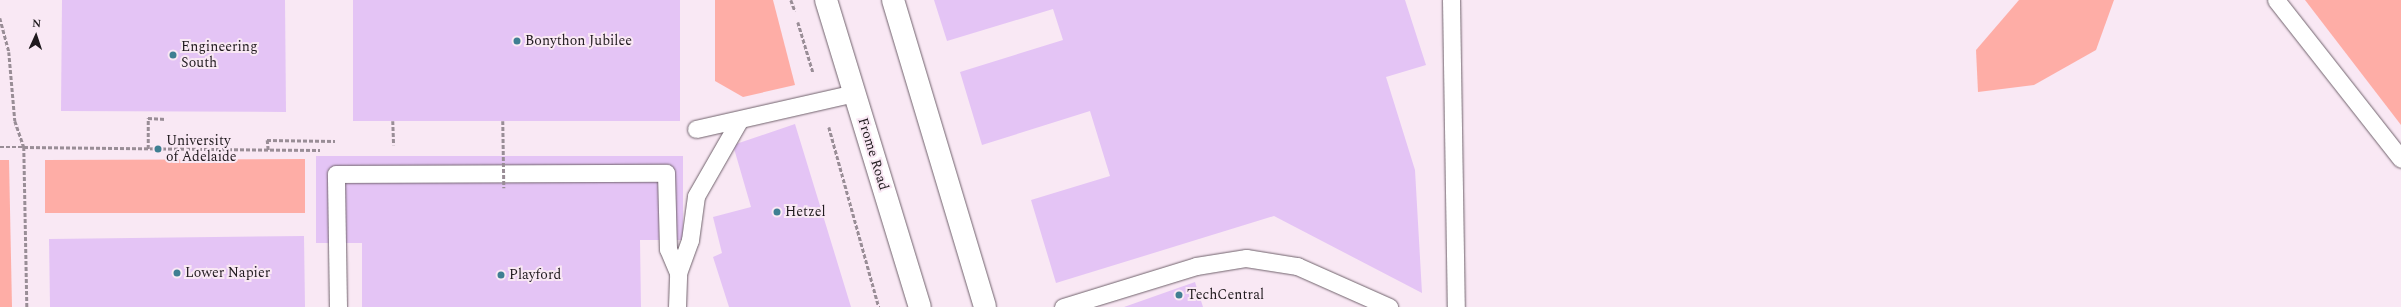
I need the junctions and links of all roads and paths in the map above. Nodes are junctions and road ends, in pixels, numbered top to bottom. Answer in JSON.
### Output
{"nodes":[{"id":1,"x":791,"y":0,"type":"edge"},
{"id":2,"x":826,"y":0,"type":"edge"},
{"id":3,"x":893,"y":0,"type":"edge"},
{"id":4,"x":1451,"y":0,"type":"edge"},
{"id":5,"x":2276,"y":0,"type":"edge"},
{"id":6,"x":0,"y":18,"type":"edge"},
{"id":7,"x":854,"y":93,"type":"junction"},
{"id":8,"x":821,"y":100,"type":"junction"},
{"id":9,"x":166,"y":119,"type":"dead end"},
{"id":10,"x":393,"y":121,"type":"dead end"},
{"id":11,"x":502,"y":121,"type":"dead end"},
{"id":12,"x":739,"y":121,"type":"junction"},
{"id":13,"x":696,"y":129,"type":"dead end"},
{"id":14,"x":334,"y":141,"type":"dead end"},
{"id":15,"x":0,"y":147,"type":"edge"},
{"id":16,"x":24,"y":147,"type":"junction"},
{"id":17,"x":148,"y":148,"type":"junction"},
{"id":18,"x":394,"y":149,"type":"dead end"},
{"id":19,"x":268,"y":150,"type":"junction"},
{"id":20,"x":2401,"y":159,"type":"edge"},
{"id":21,"x":336,"y":174,"type":"junction"},
{"id":22,"x":504,"y":188,"type":"dead end"},
{"id":23,"x":678,"y":273,"type":"junction"},
{"id":24,"x":27,"y":307,"type":"edge"},
{"id":25,"x":338,"y":307,"type":"edge"},
{"id":26,"x":677,"y":307,"type":"edge"},
{"id":27,"x":879,"y":307,"type":"edge"},
{"id":28,"x":920,"y":307,"type":"edge"},
{"id":29,"x":985,"y":307,"type":"edge"},
{"id":30,"x":1063,"y":307,"type":"edge"},
{"id":31,"x":1389,"y":307,"type":"edge"},
{"id":32,"x":1456,"y":307,"type":"edge"}],
"edges":[{"from":1,"to":8,"type":"path"},
{"from":2,"to":7,"type":"main road","name":"Frome Road"},
{"from":3,"to":29,"type":"main road"},
{"from":4,"to":32,"type":"lane"},
{"from":5,"to":20,"type":"lane"},
{"from":6,"to":16,"type":"path"},
{"from":7,"to":8,"type":"lane"},
{"from":7,"to":28,"type":"main road","name":"Frome Road"},
{"from":8,"to":12,"type":"lane"},
{"from":8,"to":27,"type":"path"},
{"from":9,"to":17,"type":"path"},
{"from":10,"to":18,"type":"path"},
{"from":11,"to":22,"type":"path","bridge":true},
{"from":12,"to":13,"type":"lane"},
{"from":12,"to":23,"type":"lane"},
{"from":14,"to":19,"type":"path"},
{"from":15,"to":16,"type":"path"},
{"from":16,"to":17,"type":"path"},
{"from":16,"to":24,"type":"path"},
{"from":17,"to":19,"type":"path"},
{"from":19,"to":21,"type":"path"},
{"from":21,"to":23,"type":"lane"},
{"from":21,"to":25,"type":"lane"},
{"from":23,"to":26,"type":"lane"},
{"from":30,"to":31,"type":"lane"}]}
